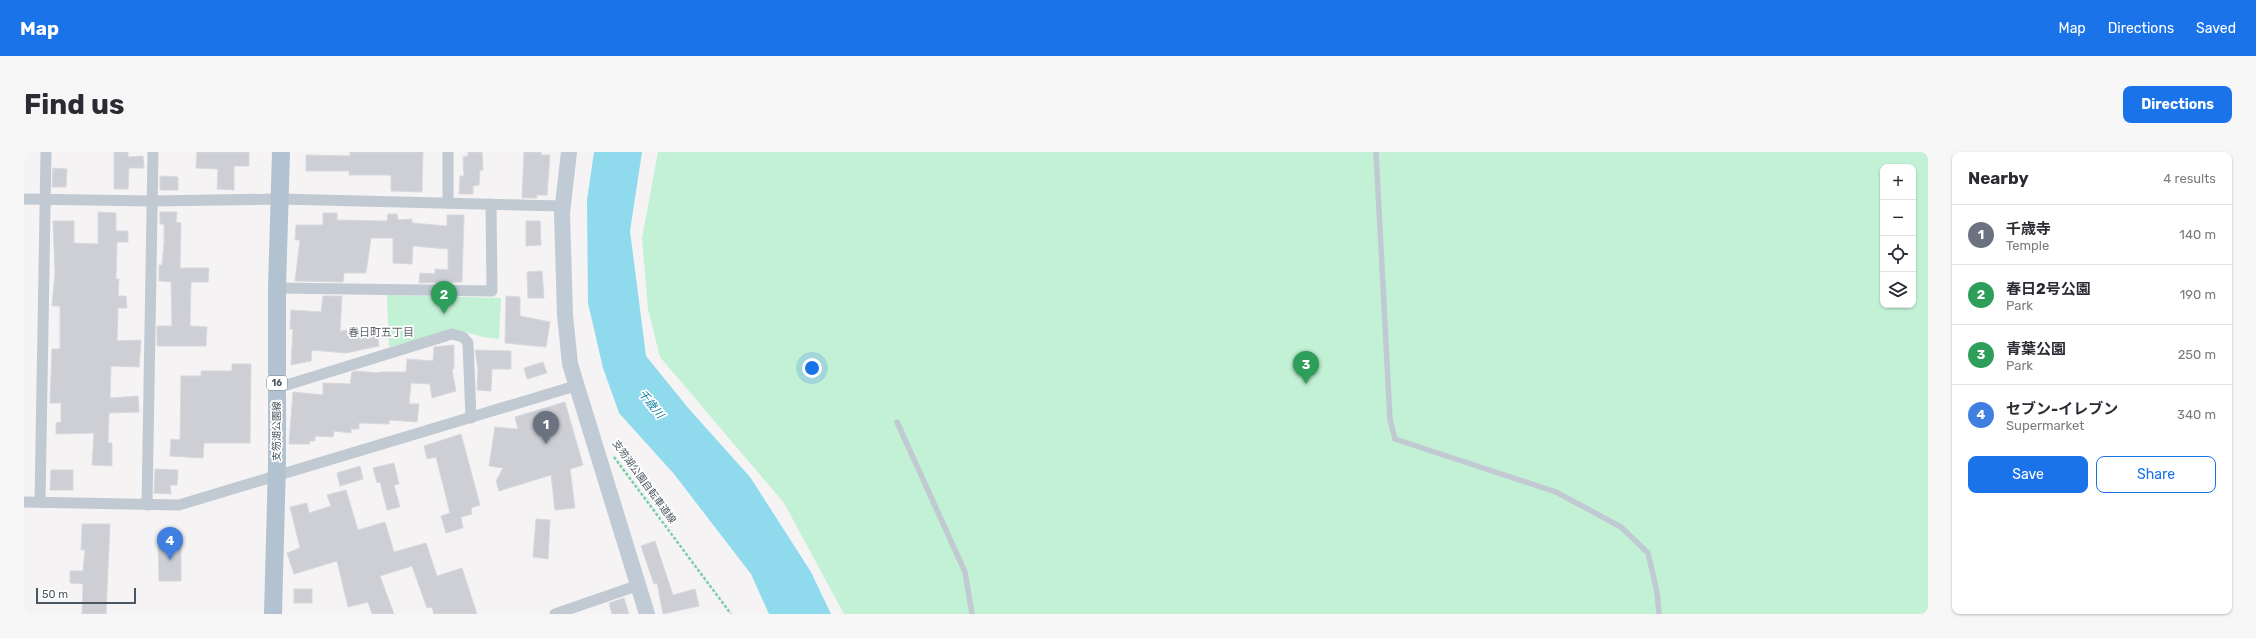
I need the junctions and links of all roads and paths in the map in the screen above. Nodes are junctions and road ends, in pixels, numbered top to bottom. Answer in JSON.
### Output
{"nodes":[{"id":1,"x":46,"y":152,"type":"edge"},
{"id":2,"x":153,"y":152,"type":"edge"},
{"id":3,"x":281,"y":152,"type":"edge"},
{"id":4,"x":448,"y":152,"type":"edge"},
{"id":5,"x":569,"y":152,"type":"edge"},
{"id":6,"x":1376,"y":152,"type":"edge"},
{"id":7,"x":24,"y":199,"type":"edge"},
{"id":8,"x":280,"y":199,"type":"junction"},
{"id":9,"x":45,"y":200,"type":"junction"},
{"id":10,"x":152,"y":201,"type":"junction"},
{"id":11,"x":448,"y":203,"type":"junction"},
{"id":12,"x":491,"y":204,"type":"junction"},
{"id":13,"x":563,"y":206,"type":"junction"},
{"id":14,"x":277,"y":288,"type":"junction"},
{"id":15,"x":575,"y":386,"type":"junction"},
{"id":16,"x":277,"y":388,"type":"junction"},
{"id":17,"x":471,"y":418,"type":"junction"},
{"id":18,"x":897,"y":422,"type":"dead end"},
{"id":19,"x":610,"y":452,"type":"dead end"},
{"id":20,"x":277,"y":477,"type":"junction"},
{"id":21,"x":24,"y":502,"type":"edge"},
{"id":22,"x":40,"y":502,"type":"junction"},
{"id":23,"x":147,"y":505,"type":"junction"},
{"id":24,"x":639,"y":585,"type":"junction"},
{"id":25,"x":273,"y":614,"type":"edge"},
{"id":26,"x":556,"y":614,"type":"edge"},
{"id":27,"x":647,"y":614,"type":"edge"},
{"id":28,"x":731,"y":614,"type":"edge"},
{"id":29,"x":972,"y":614,"type":"edge"},
{"id":30,"x":1659,"y":614,"type":"edge"}],
"edges":[{"from":1,"to":9,"type":"street"},
{"from":2,"to":10,"type":"street"},
{"from":3,"to":8,"type":"main road","name":"支笏湖公園線","number":"16"},
{"from":4,"to":11,"type":"street"},
{"from":5,"to":13,"type":"street"},
{"from":6,"to":30,"type":"lane"},
{"from":7,"to":9,"type":"street"},
{"from":8,"to":10,"type":"street"},
{"from":8,"to":11,"type":"street"},
{"from":8,"to":14,"type":"main road","name":"支笏湖公園線","number":"16"},
{"from":9,"to":10,"type":"street"},
{"from":9,"to":22,"type":"street"},
{"from":10,"to":23,"type":"street"},
{"from":11,"to":12,"type":"street"},
{"from":12,"to":13,"type":"street"},
{"from":12,"to":14,"type":"street"},
{"from":13,"to":15,"type":"street"},
{"from":14,"to":16,"type":"main road","name":"支笏湖公園線","number":"16"},
{"from":15,"to":17,"type":"street"},
{"from":15,"to":24,"type":"street"},
{"from":16,"to":17,"type":"street"},
{"from":16,"to":20,"type":"main road","name":"支笏湖公園線","number":"16"},
{"from":17,"to":20,"type":"street"},
{"from":18,"to":29,"type":"lane"},
{"from":19,"to":28,"type":"path","name":"支笏湖公園自転車道線"},
{"from":20,"to":23,"type":"street"},
{"from":20,"to":25,"type":"main road","name":"支笏湖公園線","number":"16"},
{"from":21,"to":22,"type":"street"},
{"from":22,"to":23,"type":"street"},
{"from":24,"to":26,"type":"street"},
{"from":24,"to":27,"type":"street"}]}
